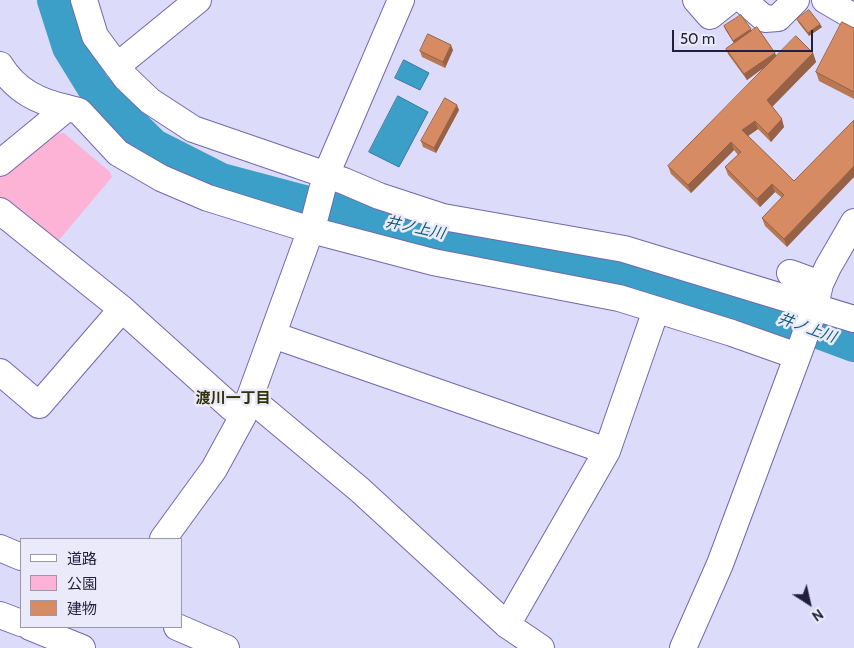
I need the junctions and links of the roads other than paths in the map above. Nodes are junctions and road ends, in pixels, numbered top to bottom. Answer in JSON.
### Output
{"nodes":[{"id":1,"x":84,"y":0,"type":"edge"},
{"id":2,"x":198,"y":0,"type":"edge"},
{"id":3,"x":401,"y":0,"type":"edge"},
{"id":4,"x":696,"y":0,"type":"edge"},
{"id":5,"x":730,"y":0,"type":"edge"},
{"id":6,"x":742,"y":0,"type":"edge"},
{"id":7,"x":796,"y":0,"type":"edge"},
{"id":8,"x":825,"y":0,"type":"edge"},
{"id":9,"x":854,"y":17,"type":"edge"},
{"id":10,"x":0,"y":65,"type":"edge"},
{"id":11,"x":117,"y":66,"type":"junction"},
{"id":12,"x":67,"y":108,"type":"junction"},
{"id":13,"x":0,"y":163,"type":"edge"},
{"id":14,"x":326,"y":179,"type":"junction"},
{"id":15,"x":0,"y":211,"type":"edge"},
{"id":16,"x":854,"y":222,"type":"edge"},
{"id":17,"x":313,"y":225,"type":"junction"},
{"id":18,"x":790,"y":273,"type":"dead end"},
{"id":19,"x":816,"y":301,"type":"junction"},
{"id":20,"x":122,"y":309,"type":"junction"},
{"id":21,"x":656,"y":310,"type":"junction"},
{"id":22,"x":854,"y":319,"type":"edge"},
{"id":23,"x":273,"y":335,"type":"junction"},
{"id":24,"x":800,"y":350,"type":"junction"},
{"id":25,"x":0,"y":372,"type":"edge"},
{"id":26,"x":246,"y":408,"type":"junction"},
{"id":27,"x":607,"y":451,"type":"junction"},
{"id":28,"x":164,"y":538,"type":"edge"},
{"id":29,"x":0,"y":548,"type":"edge"},
{"id":30,"x":20,"y":557,"type":"edge"},
{"id":31,"x":0,"y":563,"type":"edge"},
{"id":32,"x":20,"y":569,"type":"edge"},
{"id":33,"x":0,"y":614,"type":"edge"},
{"id":34,"x":20,"y":623,"type":"edge"},
{"id":35,"x":507,"y":624,"type":"junction"},
{"id":36,"x":32,"y":628,"type":"edge"},
{"id":37,"x":179,"y":628,"type":"edge"},
{"id":38,"x":82,"y":648,"type":"edge"},
{"id":39,"x":226,"y":648,"type":"edge"},
{"id":40,"x":541,"y":648,"type":"edge"},
{"id":41,"x":683,"y":648,"type":"edge"}],
"edges":[{"from":1,"to":11,"type":"street"},
{"from":2,"to":11,"type":"street"},
{"from":3,"to":14,"type":"street"},
{"from":4,"to":5,"type":"street"},
{"from":6,"to":7,"type":"street"},
{"from":8,"to":9,"type":"street"},
{"from":10,"to":12,"type":"street"},
{"from":11,"to":14,"type":"street"},
{"from":12,"to":13,"type":"street"},
{"from":12,"to":17,"type":"street"},
{"from":14,"to":17,"type":"street"},
{"from":14,"to":19,"type":"street"},
{"from":15,"to":20,"type":"street"},
{"from":16,"to":19,"type":"street"},
{"from":17,"to":21,"type":"street"},
{"from":17,"to":23,"type":"street"},
{"from":18,"to":19,"type":"street"},
{"from":19,"to":22,"type":"street"},
{"from":19,"to":24,"type":"street"},
{"from":20,"to":25,"type":"street"},
{"from":20,"to":26,"type":"street"},
{"from":21,"to":24,"type":"street"},
{"from":21,"to":27,"type":"street"},
{"from":23,"to":26,"type":"street"},
{"from":23,"to":27,"type":"street"},
{"from":24,"to":41,"type":"street"},
{"from":26,"to":28,"type":"street"},
{"from":26,"to":35,"type":"street"},
{"from":27,"to":35,"type":"street"},
{"from":29,"to":30,"type":"street"},
{"from":31,"to":32,"type":"street"},
{"from":33,"to":34,"type":"street"},
{"from":35,"to":40,"type":"street"},
{"from":36,"to":38,"type":"street"},
{"from":37,"to":39,"type":"street"}]}
